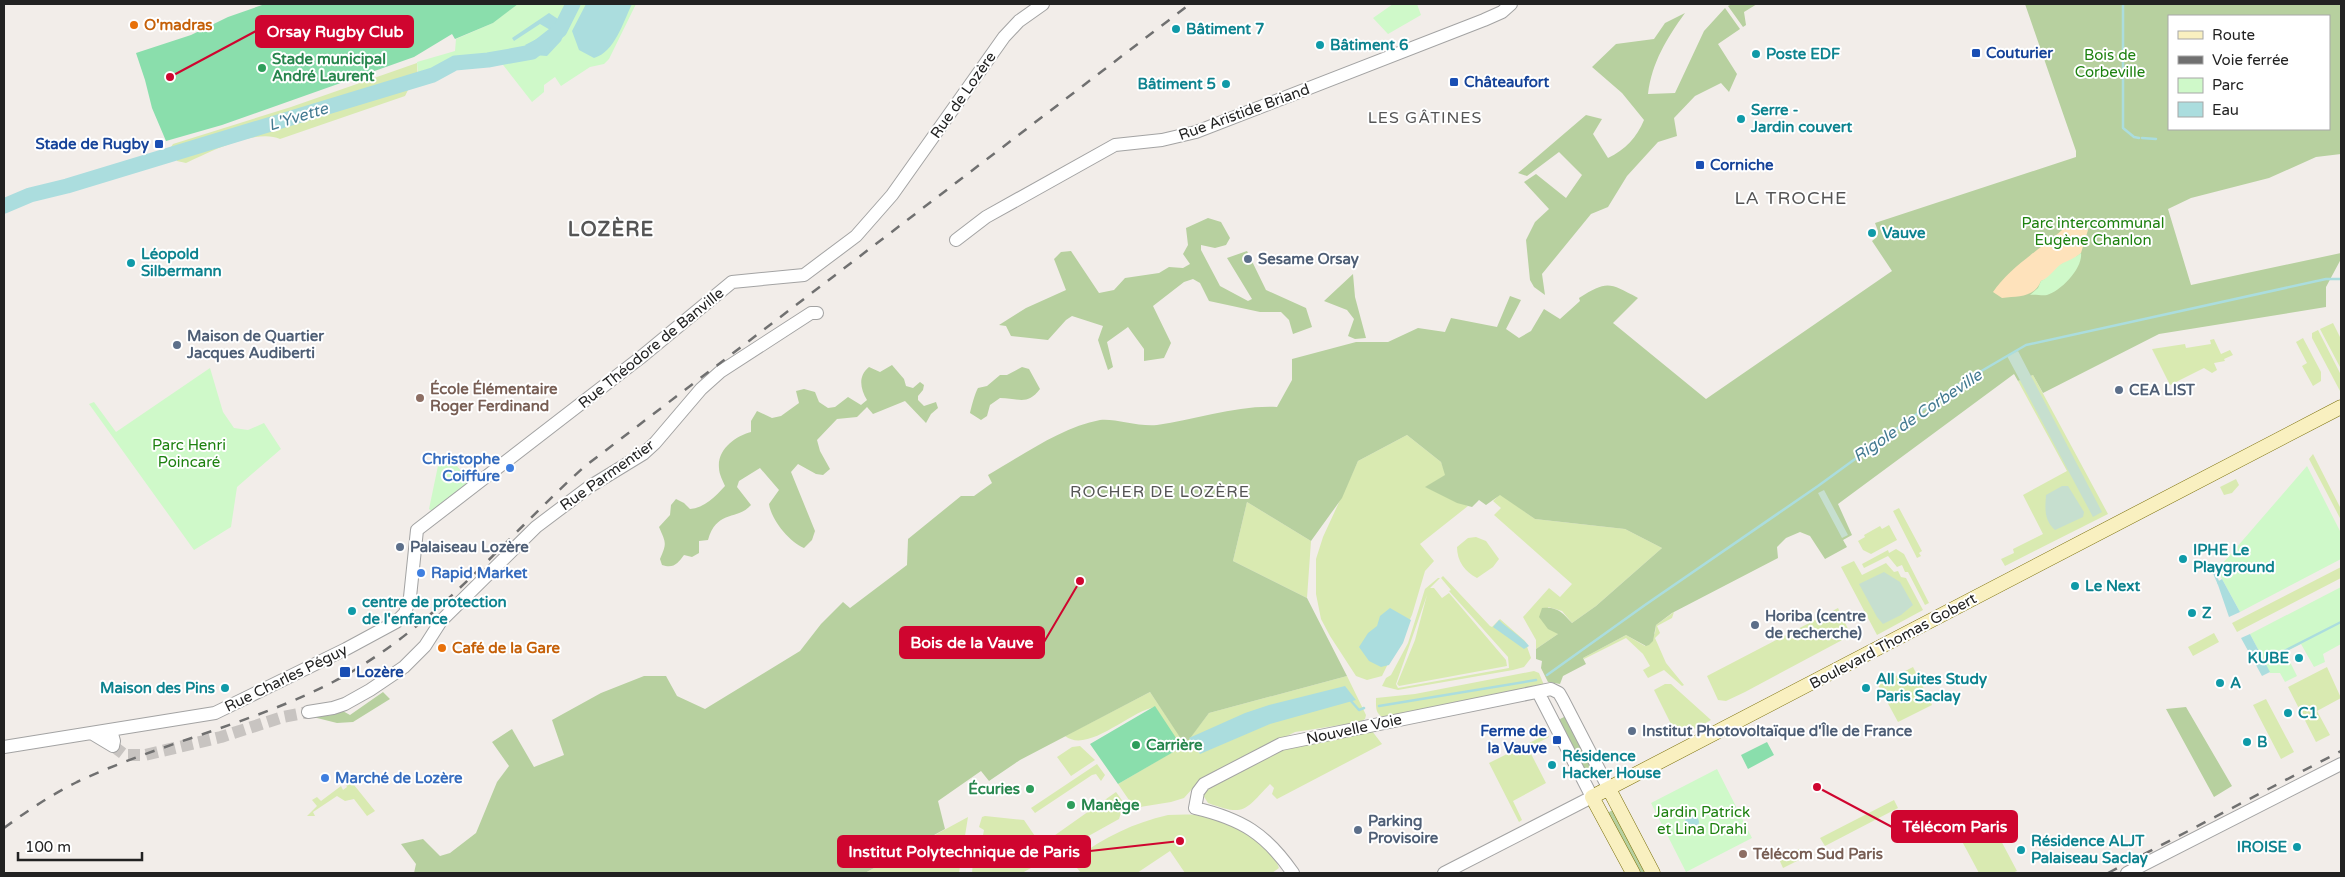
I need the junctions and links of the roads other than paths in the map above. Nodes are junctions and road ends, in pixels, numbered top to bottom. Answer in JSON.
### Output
{"nodes":[{"id":1,"x":1042,"y":4,"type":"edge"},
{"id":2,"x":1511,"y":4,"type":"edge"},
{"id":3,"x":892,"y":195,"type":"joint"},
{"id":4,"x":956,"y":240,"type":"dead end"},
{"id":5,"x":817,"y":313,"type":"dead end"},
{"id":6,"x":2341,"y":407,"type":"edge"},
{"id":7,"x":407,"y":607,"type":"joint"},
{"id":8,"x":1538,"y":692,"type":"junction"},
{"id":9,"x":308,"y":712,"type":"tunnel mouth"},
{"id":10,"x":4,"y":747,"type":"edge"},
{"id":11,"x":2341,"y":764,"type":"edge"},
{"id":12,"x":1608,"y":789,"type":"junction"},
{"id":13,"x":1592,"y":797,"type":"junction"},
{"id":14,"x":1293,"y":873,"type":"edge"},
{"id":15,"x":1444,"y":873,"type":"edge"},
{"id":16,"x":1633,"y":873,"type":"edge"},
{"id":17,"x":1653,"y":873,"type":"edge"},
{"id":18,"x":2127,"y":873,"type":"edge"}],
"edges":[{"from":1,"to":3,"type":"street","name":"Rue de Lozère"},
{"from":2,"to":4,"type":"street","name":"Rue Aristide Briand"},
{"from":3,"to":7,"type":"street","name":"Rue Théodore de Banville"},
{"from":5,"to":9,"type":"street","name":"Rue Parmentier"},
{"from":6,"to":12,"type":"main road","name":"Boulevard Thomas Gobert"},
{"from":7,"to":10,"type":"street","name":"Rue Charles Péguy"},
{"from":8,"to":12,"type":"street"},
{"from":8,"to":13,"type":"street"},
{"from":8,"to":14,"type":"street","name":"Nouvelle Voie"},
{"from":11,"to":18,"type":"street"},
{"from":12,"to":13,"type":"main road","name":"Boulevard Thomas Gobert"},
{"from":12,"to":17,"type":"main road"},
{"from":13,"to":15,"type":"street","name":"Boulevard Thomas Gobert"},
{"from":13,"to":16,"type":"main road"}]}
